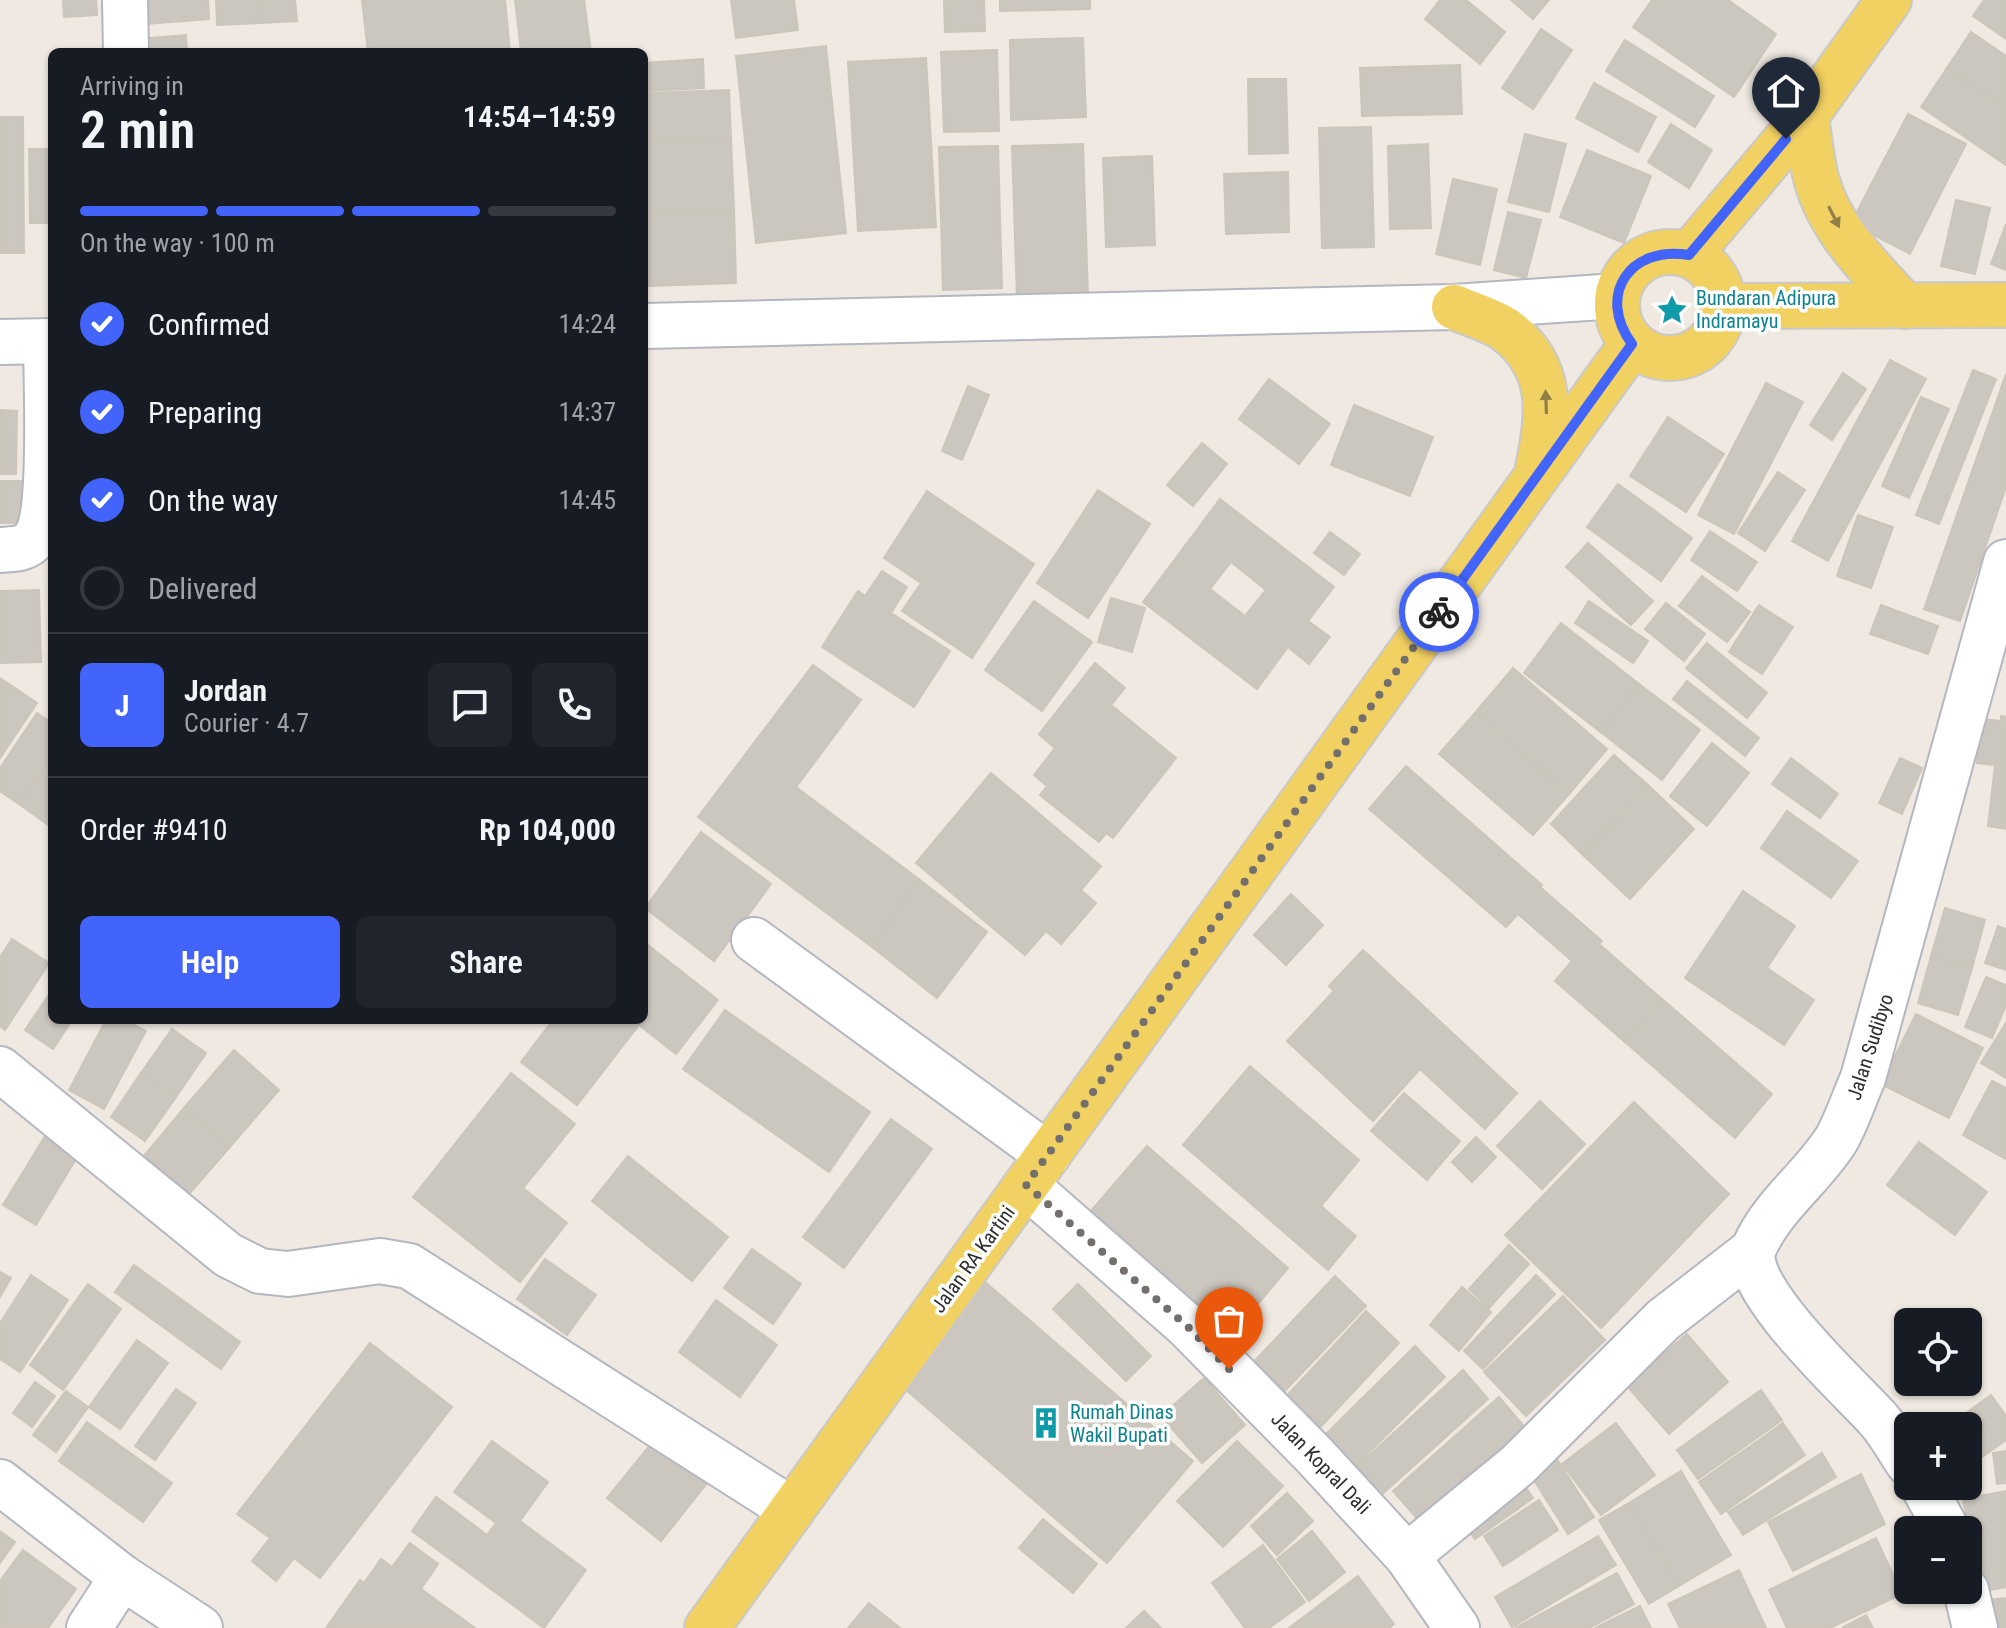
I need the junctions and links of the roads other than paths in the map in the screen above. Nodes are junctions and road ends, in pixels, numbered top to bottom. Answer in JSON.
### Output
{"nodes":[{"id":1,"x":125,"y":0,"type":"edge"},
{"id":2,"x":1889,"y":0,"type":"edge"},
{"id":3,"x":126,"y":48,"type":"edge"},
{"id":4,"x":1806,"y":116,"type":"junction"},
{"id":5,"x":1689,"y":255,"type":"junction"},
{"id":6,"x":1617,"y":296,"type":"junction"},
{"id":7,"x":2006,"y":305,"type":"edge"},
{"id":8,"x":1724,"y":306,"type":"junction"},
{"id":9,"x":1905,"y":306,"type":"junction"},
{"id":10,"x":1454,"y":307,"type":"junction"},
{"id":11,"x":648,"y":326,"type":"edge"},
{"id":12,"x":0,"y":342,"type":"edge"},
{"id":13,"x":48,"y":342,"type":"edge"},
{"id":14,"x":1632,"y":344,"type":"junction"},
{"id":15,"x":48,"y":382,"type":"edge"},
{"id":16,"x":1536,"y":478,"type":"junction"},
{"id":17,"x":0,"y":550,"type":"edge"},
{"id":18,"x":2006,"y":562,"type":"edge"},
{"id":19,"x":754,"y":940,"type":"dead end"},
{"id":20,"x":0,"y":1069,"type":"edge"},
{"id":21,"x":1037,"y":1170,"type":"junction"},
{"id":22,"x":1752,"y":1251,"type":"junction"},
{"id":23,"x":1894,"y":1442,"type":"edge"},
{"id":24,"x":0,"y":1482,"type":"edge"},
{"id":25,"x":792,"y":1510,"type":"junction"},
{"id":26,"x":1407,"y":1556,"type":"junction"},
{"id":27,"x":122,"y":1577,"type":"junction"},
{"id":28,"x":1969,"y":1604,"type":"edge"},
{"id":29,"x":89,"y":1628,"type":"edge"},
{"id":30,"x":200,"y":1628,"type":"edge"},
{"id":31,"x":707,"y":1628,"type":"edge"},
{"id":32,"x":1457,"y":1628,"type":"edge"},
{"id":33,"x":1975,"y":1628,"type":"edge"}],
"edges":[{"from":1,"to":3,"type":"street"},
{"from":2,"to":4,"type":"main road"},
{"from":4,"to":5,"type":"main road"},
{"from":4,"to":9,"type":"main road","one_way":true},
{"from":5,"to":6,"type":"main road"},
{"from":5,"to":8,"type":"main road"},
{"from":6,"to":10,"type":"street"},
{"from":6,"to":14,"type":"main road"},
{"from":7,"to":9,"type":"main road"},
{"from":8,"to":9,"type":"main road"},
{"from":8,"to":14,"type":"main road"},
{"from":10,"to":11,"type":"street"},
{"from":16,"to":10,"type":"main road","one_way":true},
{"from":12,"to":13,"type":"street"},
{"from":14,"to":16,"type":"main road","name":"Jalan RA Kartini"},
{"from":15,"to":17,"type":"street"},
{"from":16,"to":21,"type":"main road","name":"Jalan RA Kartini"},
{"from":18,"to":22,"type":"street","name":"Jalan Sudibyo"},
{"from":19,"to":21,"type":"street","name":"Jalan Kopral Dali"},
{"from":20,"to":25,"type":"street"},
{"from":21,"to":25,"type":"main road","name":"Jalan RA Kartini"},
{"from":21,"to":26,"type":"street","name":"Jalan Kopral Dali"},
{"from":22,"to":23,"type":"street"},
{"from":22,"to":26,"type":"street","name":"Jalan Sudibyo"},
{"from":24,"to":27,"type":"street"},
{"from":25,"to":31,"type":"main road","name":"Jalan RA Kartini"},
{"from":26,"to":32,"type":"street","name":"Jalan Kopral Dali"},
{"from":27,"to":29,"type":"street"},
{"from":27,"to":30,"type":"street"},
{"from":28,"to":33,"type":"street"}]}
